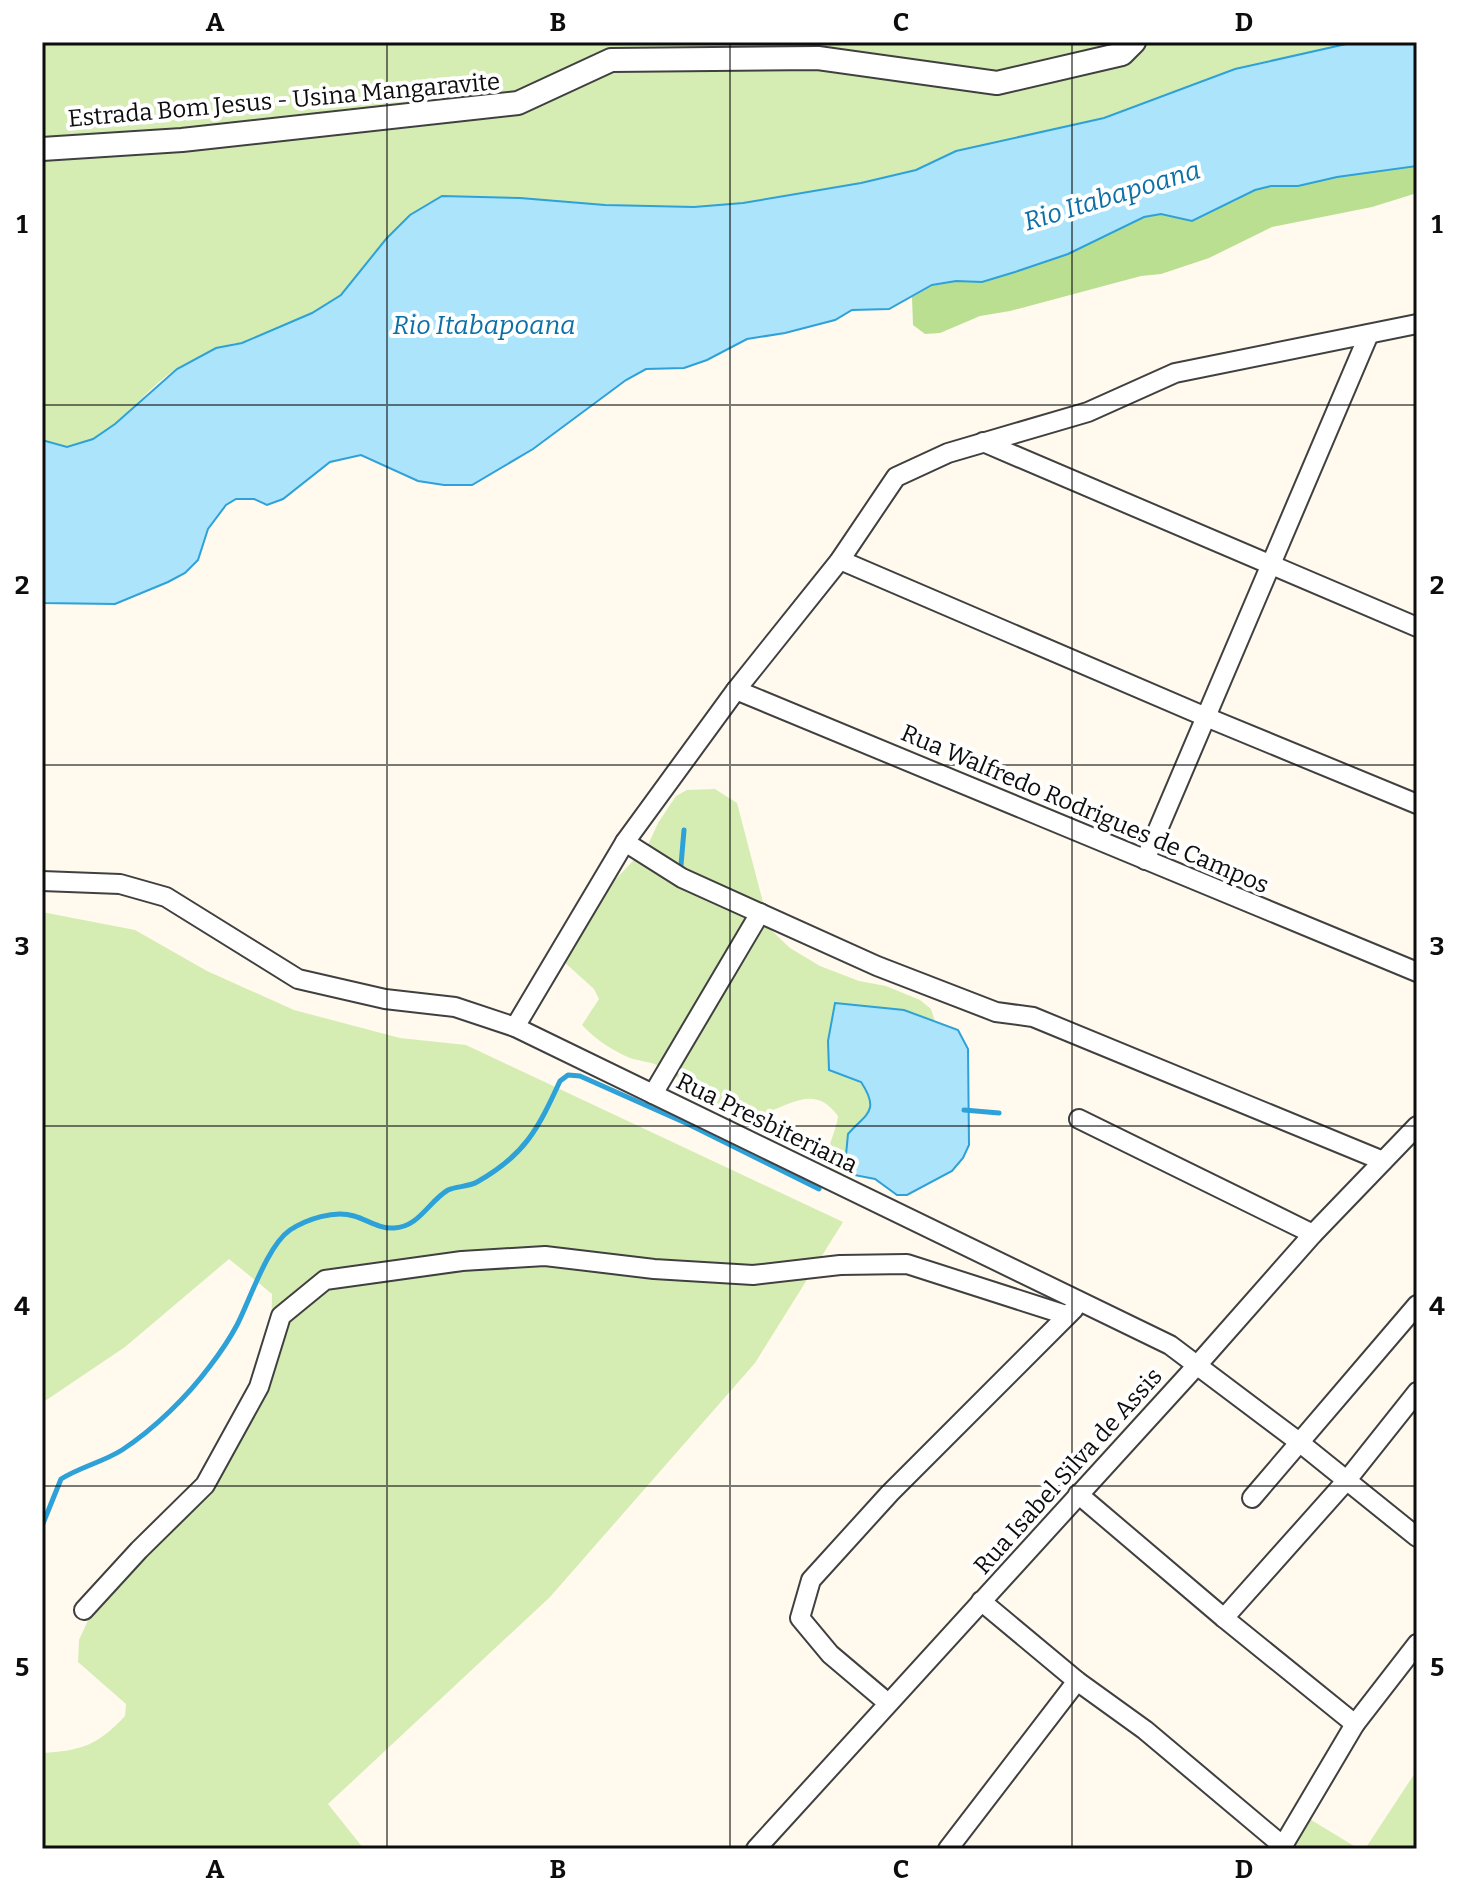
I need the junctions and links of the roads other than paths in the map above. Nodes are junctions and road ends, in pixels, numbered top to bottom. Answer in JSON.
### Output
{"nodes":[{"id":1,"x":1134,"y":42,"type":"edge"},
{"id":2,"x":42,"y":149,"type":"edge"},
{"id":3,"x":1417,"y":324,"type":"edge"},
{"id":4,"x":1369,"y":334,"type":"junction"},
{"id":5,"x":983,"y":442,"type":"junction"},
{"id":6,"x":840,"y":560,"type":"junction"},
{"id":7,"x":1270,"y":565,"type":"junction"},
{"id":8,"x":1417,"y":627,"type":"edge"},
{"id":9,"x":736,"y":690,"type":"junction"},
{"id":10,"x":1206,"y":717,"type":"junction"},
{"id":11,"x":1417,"y":804,"type":"edge"},
{"id":12,"x":625,"y":842,"type":"junction"},
{"id":13,"x":1145,"y":860,"type":"junction"},
{"id":14,"x":42,"y":881,"type":"edge"},
{"id":15,"x":760,"y":913,"type":"junction"},
{"id":16,"x":1417,"y":972,"type":"edge"},
{"id":17,"x":515,"y":1027,"type":"junction"},
{"id":18,"x":653,"y":1094,"type":"junction"},
{"id":19,"x":1079,"y":1119,"type":"dead end"},
{"id":20,"x":1417,"y":1126,"type":"edge"},
{"id":21,"x":1383,"y":1161,"type":"junction"},
{"id":22,"x":1313,"y":1234,"type":"junction"},
{"id":23,"x":1083,"y":1302,"type":"junction"},
{"id":24,"x":1417,"y":1305,"type":"edge"},
{"id":25,"x":1066,"y":1315,"type":"junction"},
{"id":26,"x":1197,"y":1365,"type":"junction"},
{"id":27,"x":1417,"y":1392,"type":"edge"},
{"id":28,"x":1299,"y":1442,"type":"junction"},
{"id":29,"x":1347,"y":1480,"type":"junction"},
{"id":30,"x":1078,"y":1494,"type":"junction"},
{"id":31,"x":1252,"y":1498,"type":"dead end"},
{"id":32,"x":1417,"y":1537,"type":"edge"},
{"id":33,"x":981,"y":1601,"type":"junction"},
{"id":34,"x":84,"y":1610,"type":"dead end"},
{"id":35,"x":1224,"y":1618,"type":"junction"},
{"id":36,"x":1417,"y":1644,"type":"edge"},
{"id":37,"x":1077,"y":1681,"type":"junction"},
{"id":38,"x":888,"y":1703,"type":"junction"},
{"id":39,"x":1355,"y":1724,"type":"junction"},
{"id":40,"x":1282,"y":1847,"type":"edge"},
{"id":41,"x":756,"y":1849,"type":"edge"},
{"id":42,"x":948,"y":1849,"type":"edge"}],
"edges":[{"from":1,"to":2,"type":"street","name":"Estrada Bom Jesus - Usina Mangaravite"},
{"from":3,"to":4,"type":"street"},
{"from":4,"to":5,"type":"street"},
{"from":4,"to":7,"type":"street"},
{"from":5,"to":6,"type":"street"},
{"from":5,"to":7,"type":"street"},
{"from":6,"to":9,"type":"street"},
{"from":6,"to":10,"type":"street"},
{"from":7,"to":8,"type":"street"},
{"from":7,"to":10,"type":"street"},
{"from":9,"to":12,"type":"street"},
{"from":9,"to":13,"type":"street","name":"Rua Walfredo Rodrigues de Campos"},
{"from":10,"to":11,"type":"street"},
{"from":10,"to":13,"type":"street"},
{"from":12,"to":15,"type":"street"},
{"from":12,"to":17,"type":"street"},
{"from":13,"to":16,"type":"street","name":"Rua Walfredo Rodrigues de Campos"},
{"from":14,"to":17,"type":"street","name":"Rua Presbiteriana"},
{"from":15,"to":18,"type":"street"},
{"from":15,"to":21,"type":"street"},
{"from":17,"to":18,"type":"street","name":"Rua Presbiteriana"},
{"from":18,"to":23,"type":"street","name":"Rua Presbiteriana"},
{"from":19,"to":22,"type":"street"},
{"from":20,"to":21,"type":"street","name":"Rua Isabel Silva de Assis"},
{"from":21,"to":22,"type":"street","name":"Rua Isabel Silva de Assis"},
{"from":22,"to":26,"type":"street","name":"Rua Isabel Silva de Assis"},
{"from":23,"to":25,"type":"street"},
{"from":23,"to":26,"type":"street","name":"Rua Presbiteriana"},
{"from":24,"to":28,"type":"street"},
{"from":25,"to":34,"type":"street"},
{"from":25,"to":38,"type":"street"},
{"from":26,"to":28,"type":"street","name":"Rua Presbiteriana"},
{"from":26,"to":30,"type":"street","name":"Rua Isabel Silva de Assis"},
{"from":27,"to":29,"type":"street"},
{"from":28,"to":29,"type":"street","name":"Rua Presbiteriana"},
{"from":28,"to":31,"type":"street"},
{"from":29,"to":32,"type":"street","name":"Rua Presbiteriana"},
{"from":29,"to":35,"type":"street"},
{"from":30,"to":33,"type":"street","name":"Rua Isabel Silva de Assis"},
{"from":30,"to":35,"type":"street"},
{"from":33,"to":37,"type":"street"},
{"from":33,"to":38,"type":"street","name":"Rua Isabel Silva de Assis"},
{"from":35,"to":39,"type":"street"},
{"from":36,"to":39,"type":"street"},
{"from":37,"to":40,"type":"street"},
{"from":37,"to":42,"type":"street"},
{"from":38,"to":41,"type":"street","name":"Rua Isabel Silva de Assis"},
{"from":39,"to":40,"type":"street"}]}
